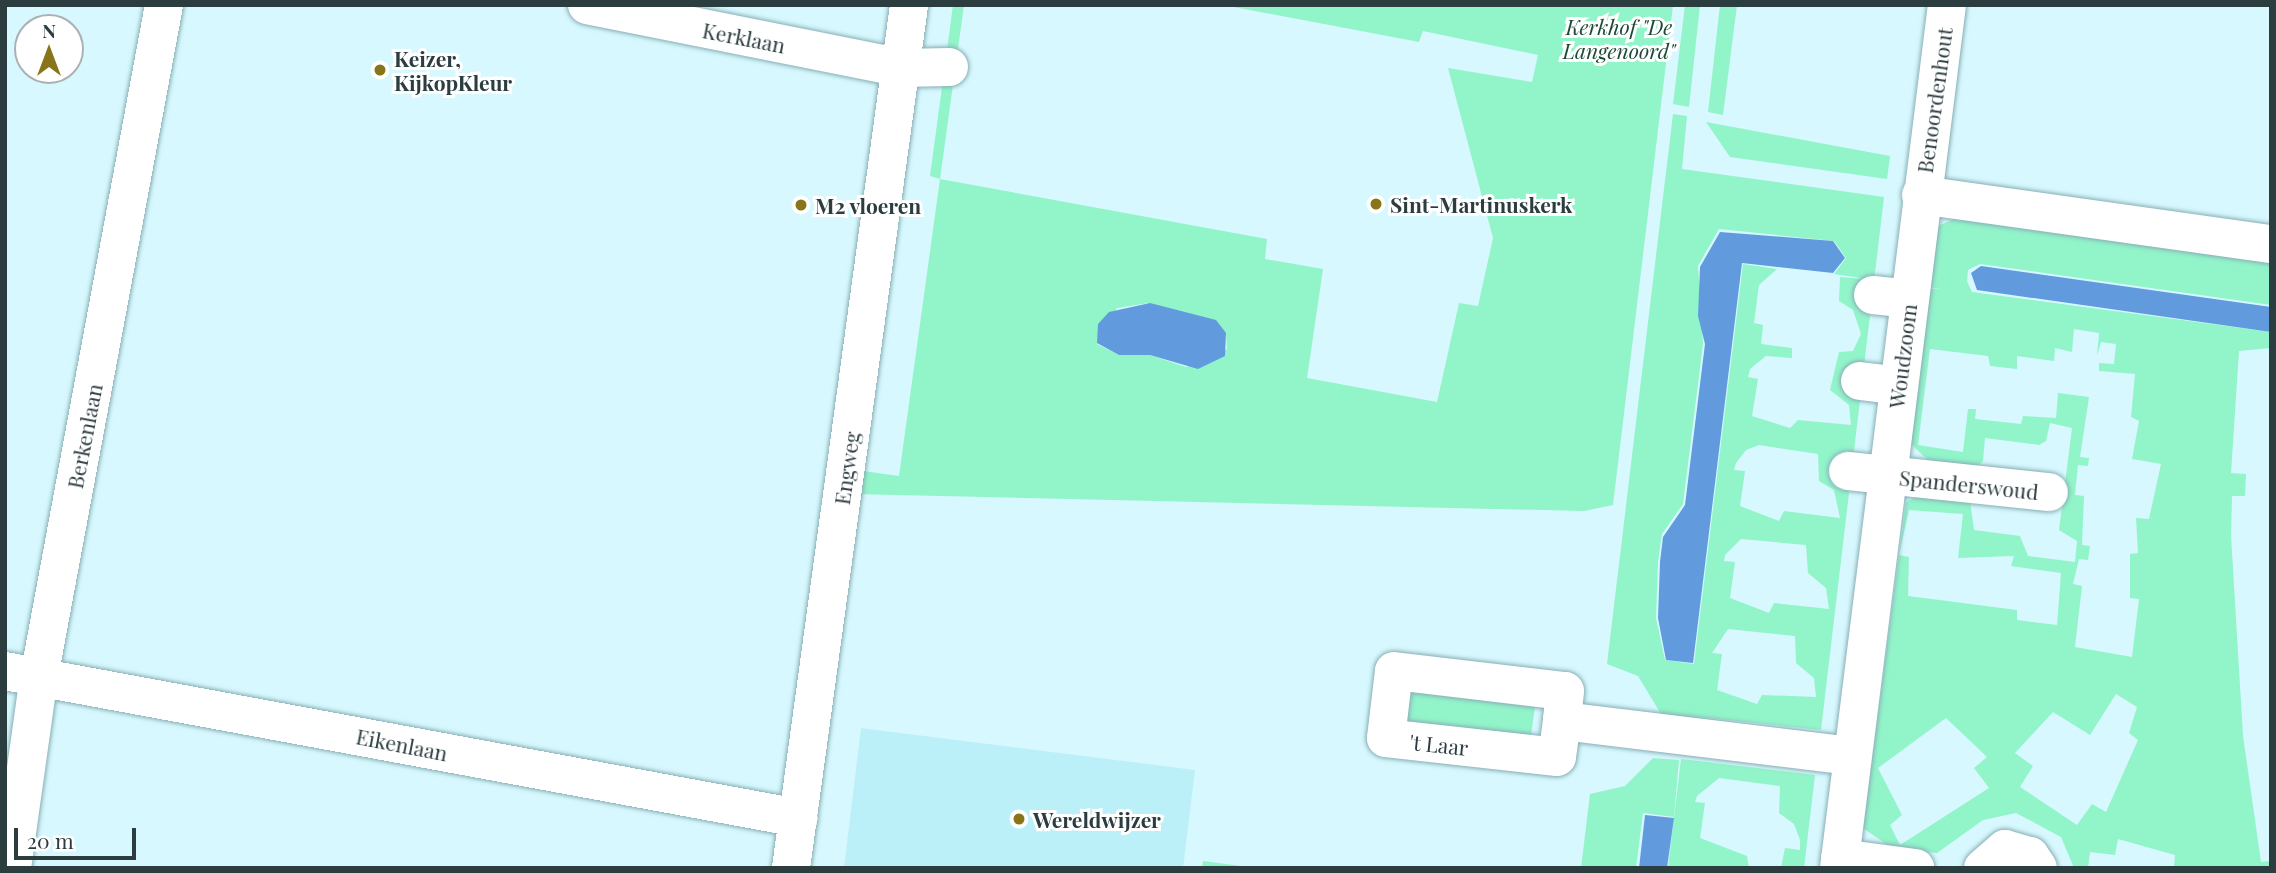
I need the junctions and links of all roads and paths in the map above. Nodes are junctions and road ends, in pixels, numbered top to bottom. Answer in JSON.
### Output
{"nodes":[{"id":1,"x":164,"y":5,"type":"edge"},
{"id":2,"x":587,"y":5,"type":"edge"},
{"id":3,"x":909,"y":5,"type":"edge"},
{"id":4,"x":1947,"y":5,"type":"edge"},
{"id":5,"x":949,"y":67,"type":"dead end"},
{"id":6,"x":901,"y":68,"type":"junction"},
{"id":7,"x":1921,"y":194,"type":"junction"},
{"id":8,"x":2271,"y":244,"type":"edge"},
{"id":9,"x":1860,"y":381,"type":"dead end"},
{"id":10,"x":1898,"y":386,"type":"junction"},
{"id":11,"x":1848,"y":471,"type":"dead end"},
{"id":12,"x":1888,"y":475,"type":"junction"},
{"id":13,"x":2049,"y":492,"type":"dead end"},
{"id":14,"x":22,"y":674,"type":"edge"},
{"id":15,"x":1562,"y":721,"type":"dead end"},
{"id":16,"x":1852,"y":756,"type":"junction"},
{"id":17,"x":798,"y":818,"type":"junction"},
{"id":18,"x":1839,"y":863,"type":"edge"},
{"id":19,"x":12,"y":868,"type":"edge"},
{"id":20,"x":791,"y":868,"type":"edge"},
{"id":21,"x":1915,"y":868,"type":"edge"},
{"id":22,"x":1983,"y":868,"type":"edge"},
{"id":23,"x":2038,"y":868,"type":"edge"}],
"edges":[{"from":1,"to":14,"type":"street","name":"Berkenlaan"},
{"from":2,"to":6,"type":"street","name":"Kerklaan"},
{"from":3,"to":6,"type":"street","name":"Engweg"},
{"from":4,"to":7,"type":"street","name":"Benoordenhout"},
{"from":5,"to":6,"type":"street","name":"Kerklaan"},
{"from":6,"to":17,"type":"street","name":"Engweg"},
{"from":7,"to":8,"type":"street"},
{"from":7,"to":10,"type":"street","name":"Woudzoom"},
{"from":9,"to":10,"type":"street"},
{"from":10,"to":12,"type":"street","name":"Woudzoom"},
{"from":11,"to":12,"type":"street","name":"Spanderswoud"},
{"from":12,"to":13,"type":"street","name":"Spanderswoud"},
{"from":12,"to":16,"type":"street","name":"Woudzoom"},
{"from":14,"to":17,"type":"street","name":"Eikenlaan"},
{"from":14,"to":19,"type":"street","name":"Berkenlaan"},
{"from":15,"to":16,"type":"street"},
{"from":16,"to":18,"type":"street","name":"Woudzoom"},
{"from":17,"to":20,"type":"street","name":"Engweg"},
{"from":18,"to":21,"type":"street"},
{"from":22,"to":23,"type":"street"}]}
